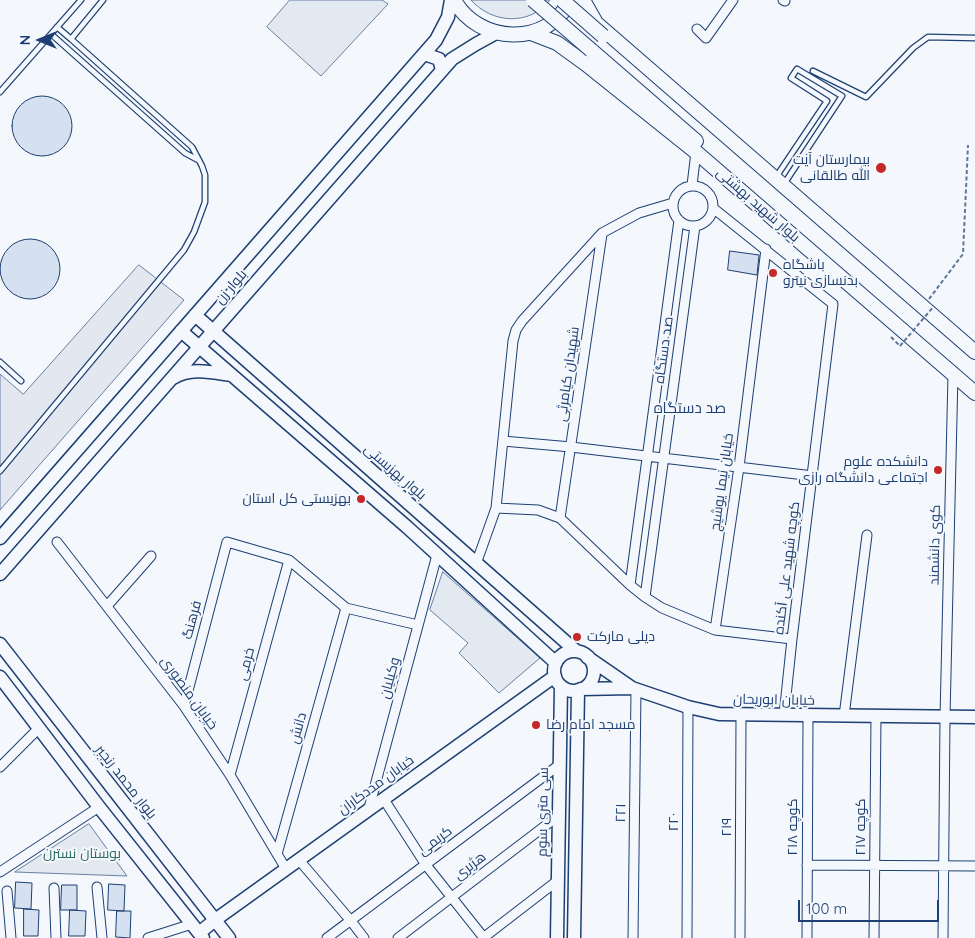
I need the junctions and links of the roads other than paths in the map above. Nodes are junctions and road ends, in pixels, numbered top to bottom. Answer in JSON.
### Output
{"nodes":[{"id":1,"x":81,"y":0,"type":"edge"},
{"id":2,"x":104,"y":0,"type":"edge"},
{"id":3,"x":453,"y":0,"type":"edge"},
{"id":4,"x":533,"y":0,"type":"edge"},
{"id":5,"x":562,"y":0,"type":"edge"},
{"id":6,"x":570,"y":0,"type":"edge"},
{"id":7,"x":583,"y":0,"type":"edge"},
{"id":8,"x":733,"y":0,"type":"edge"},
{"id":9,"x":596,"y":23,"type":"junction"},
{"id":10,"x":57,"y":27,"type":"junction"},
{"id":11,"x":697,"y":29,"type":"dead end"},
{"id":12,"x":496,"y":33,"type":"junction"},
{"id":13,"x":531,"y":33,"type":"junction"},
{"id":14,"x":51,"y":34,"type":"junction"},
{"id":15,"x":975,"y":38,"type":"edge"},
{"id":16,"x":71,"y":39,"type":"junction"},
{"id":17,"x":424,"y":54,"type":"junction"},
{"id":18,"x":576,"y":57,"type":"junction"},
{"id":19,"x":442,"y":70,"type":"junction"},
{"id":20,"x":813,"y":71,"type":"dead end"},
{"id":21,"x":0,"y":92,"type":"edge"},
{"id":22,"x":696,"y":152,"type":"junction"},
{"id":23,"x":198,"y":160,"type":"junction"},
{"id":24,"x":779,"y":182,"type":"junction"},
{"id":25,"x":692,"y":185,"type":"junction"},
{"id":26,"x":673,"y":203,"type":"junction"},
{"id":27,"x":713,"y":208,"type":"junction"},
{"id":28,"x":679,"y":220,"type":"junction"},
{"id":29,"x":827,"y":223,"type":"junction"},
{"id":30,"x":695,"y":226,"type":"junction"},
{"id":31,"x":602,"y":233,"type":"junction"},
{"id":32,"x":806,"y":247,"type":"junction"},
{"id":33,"x":766,"y":249,"type":"junction"},
{"id":34,"x":195,"y":315,"type":"junction"},
{"id":35,"x":213,"y":330,"type":"junction"},
{"id":36,"x":181,"y":331,"type":"junction"},
{"id":37,"x":199,"y":346,"type":"junction"},
{"id":38,"x":975,"y":352,"type":"edge"},
{"id":39,"x":0,"y":362,"type":"edge"},
{"id":40,"x":953,"y":374,"type":"junction"},
{"id":41,"x":232,"y":375,"type":"junction"},
{"id":42,"x":169,"y":380,"type":"junction"},
{"id":43,"x":21,"y":381,"type":"dead end"},
{"id":44,"x":975,"y":393,"type":"edge"},
{"id":45,"x":503,"y":441,"type":"junction"},
{"id":46,"x":571,"y":447,"type":"junction"},
{"id":47,"x":647,"y":456,"type":"junction"},
{"id":48,"x":663,"y":458,"type":"junction"},
{"id":49,"x":739,"y":467,"type":"junction"},
{"id":50,"x":0,"y":471,"type":"edge"},
{"id":51,"x":813,"y":476,"type":"junction"},
{"id":52,"x":496,"y":508,"type":"junction"},
{"id":53,"x":420,"y":514,"type":"junction"},
{"id":54,"x":560,"y":518,"type":"junction"},
{"id":55,"x":407,"y":527,"type":"junction"},
{"id":56,"x":868,"y":535,"type":"dead end"},
{"id":57,"x":0,"y":538,"type":"edge"},
{"id":58,"x":57,"y":542,"type":"dead end"},
{"id":59,"x":437,"y":554,"type":"junction"},
{"id":60,"x":151,"y":556,"type":"dead end"},
{"id":61,"x":289,"y":560,"type":"junction"},
{"id":62,"x":476,"y":564,"type":"junction"},
{"id":63,"x":0,"y":575,"type":"edge"},
{"id":64,"x":630,"y":585,"type":"junction"},
{"id":65,"x":645,"y":597,"type":"junction"},
{"id":66,"x":107,"y":606,"type":"junction"},
{"id":67,"x":346,"y":608,"type":"junction"},
{"id":68,"x":418,"y":624,"type":"junction"},
{"id":69,"x":715,"y":630,"type":"junction"},
{"id":70,"x":0,"y":633,"type":"edge"},
{"id":71,"x":792,"y":639,"type":"junction"},
{"id":72,"x":4,"y":649,"type":"edge"},
{"id":73,"x":581,"y":654,"type":"junction"},
{"id":74,"x":556,"y":663,"type":"junction"},
{"id":75,"x":0,"y":677,"type":"edge"},
{"id":76,"x":558,"y":681,"type":"junction"},
{"id":77,"x":634,"y":688,"type":"junction"},
{"id":78,"x":580,"y":689,"type":"junction"},
{"id":79,"x":184,"y":706,"type":"junction"},
{"id":80,"x":688,"y":707,"type":"junction"},
{"id":81,"x":741,"y":715,"type":"junction"},
{"id":82,"x":784,"y":715,"type":"junction"},
{"id":83,"x":808,"y":716,"type":"junction"},
{"id":84,"x":844,"y":716,"type":"junction"},
{"id":85,"x":876,"y":716,"type":"junction"},
{"id":86,"x":945,"y":717,"type":"junction"},
{"id":87,"x":975,"y":717,"type":"edge"},
{"id":88,"x":38,"y":728,"type":"junction"},
{"id":89,"x":559,"y":765,"type":"junction"},
{"id":90,"x":0,"y":767,"type":"edge"},
{"id":91,"x":230,"y":775,"type":"junction"},
{"id":92,"x":383,"y":798,"type":"junction"},
{"id":93,"x":99,"y":808,"type":"junction"},
{"id":94,"x":369,"y":808,"type":"junction"},
{"id":95,"x":558,"y":816,"type":"junction"},
{"id":96,"x":277,"y":854,"type":"junction"},
{"id":97,"x":299,"y":860,"type":"junction"},
{"id":98,"x":426,"y":865,"type":"junction"},
{"id":99,"x":807,"y":865,"type":"junction"},
{"id":100,"x":875,"y":866,"type":"junction"},
{"id":101,"x":944,"y":866,"type":"junction"},
{"id":102,"x":975,"y":866,"type":"edge"},
{"id":103,"x":286,"y":869,"type":"junction"},
{"id":104,"x":0,"y":872,"type":"edge"},
{"id":105,"x":557,"y":880,"type":"junction"},
{"id":106,"x":97,"y":887,"type":"dead end"},
{"id":107,"x":54,"y":888,"type":"dead end"},
{"id":108,"x":7,"y":891,"type":"dead end"},
{"id":109,"x":452,"y":897,"type":"junction"},
{"id":110,"x":215,"y":920,"type":"junction"},
{"id":111,"x":351,"y":921,"type":"junction"},
{"id":112,"x":198,"y":931,"type":"edge"},
{"id":113,"x":11,"y":938,"type":"edge"},
{"id":114,"x":56,"y":938,"type":"edge"},
{"id":115,"x":102,"y":938,"type":"edge"},
{"id":116,"x":148,"y":938,"type":"edge"},
{"id":117,"x":229,"y":938,"type":"edge"},
{"id":118,"x":327,"y":938,"type":"edge"},
{"id":119,"x":364,"y":938,"type":"edge"},
{"id":120,"x":398,"y":938,"type":"edge"},
{"id":121,"x":483,"y":938,"type":"edge"},
{"id":122,"x":557,"y":938,"type":"edge"},
{"id":123,"x":574,"y":938,"type":"edge"},
{"id":124,"x":633,"y":938,"type":"edge"},
{"id":125,"x":686,"y":938,"type":"edge"},
{"id":126,"x":740,"y":938,"type":"edge"},
{"id":127,"x":806,"y":938,"type":"edge"},
{"id":128,"x":874,"y":938,"type":"edge"},
{"id":129,"x":943,"y":938,"type":"edge"}],
"edges":[{"from":1,"to":10,"type":"lane"},
{"from":2,"to":16,"type":"lane"},
{"from":3,"to":12,"type":"main road"},
{"from":3,"to":17,"type":"main road","name":"بلوار زن"},
{"from":4,"to":32,"type":"main road","bridge":true},
{"from":5,"to":29,"type":"main road","bridge":true},
{"from":6,"to":13,"type":"main road"},
{"from":7,"to":9,"type":"main road"},
{"from":8,"to":11,"type":"street"},
{"from":9,"to":18,"type":"main road"},
{"from":9,"to":24,"type":"main road"},
{"from":10,"to":14,"type":"lane"},
{"from":10,"to":16,"type":"lane"},
{"from":12,"to":13,"type":"main road"},
{"from":12,"to":19,"type":"main road","name":"بلوار زن"},
{"from":13,"to":18,"type":"main road","name":"بلوار شهید بهشتی"},
{"from":14,"to":21,"type":"lane"},
{"from":14,"to":23,"type":"lane"},
{"from":15,"to":20,"type":"lane"},
{"from":16,"to":23,"type":"lane"},
{"from":17,"to":19,"type":"main road"},
{"from":17,"to":34,"type":"main road","name":"بلوار زن"},
{"from":18,"to":22,"type":"main road","name":"بلوار شهید بهشتی"},
{"from":19,"to":35,"type":"main road","name":"بلوار زن"},
{"from":22,"to":25,"type":"street"},
{"from":22,"to":32,"type":"main road","name":"بلوار شهید بهشتی"},
{"from":23,"to":50,"type":"lane"},
{"from":24,"to":24,"type":"lane"},
{"from":24,"to":29,"type":"main road"},
{"from":25,"to":26,"type":"street"},
{"from":25,"to":27,"type":"street"},
{"from":26,"to":28,"type":"street"},
{"from":26,"to":31,"type":"street"},
{"from":27,"to":30,"type":"street"},
{"from":27,"to":33,"type":"street"},
{"from":28,"to":30,"type":"street"},
{"from":28,"to":47,"type":"street","name":"صد دستگاه"},
{"from":29,"to":38,"type":"main road"},
{"from":30,"to":48,"type":"street","name":"صد دستگاه"},
{"from":31,"to":45,"type":"street"},
{"from":31,"to":46,"type":"street","name":"شهیدان کیامرثی"},
{"from":32,"to":40,"type":"main road","name":"بلوار شهید بهشتی"},
{"from":33,"to":49,"type":"street","name":"خیابان نیما یوشیج"},
{"from":33,"to":51,"type":"street","name":"کوچه شهید علی آکنده"},
{"from":34,"to":35,"type":"main road","name":"بلوار بهزیستی"},
{"from":34,"to":36,"type":"main road","name":"بلوار زن"},
{"from":35,"to":37,"type":"main road","name":"بلوار زن"},
{"from":35,"to":53,"type":"main road","name":"بلوار بهزیستی"},
{"from":36,"to":37,"type":"main road"},
{"from":36,"to":57,"type":"main road","name":"بلوار زن"},
{"from":37,"to":41,"type":"main road"},
{"from":37,"to":42,"type":"main road","name":"بلوار زن"},
{"from":39,"to":43,"type":"lane"},
{"from":40,"to":44,"type":"main road","name":"بلوار شهید بهشتی"},
{"from":40,"to":86,"type":"street","name":"کوی دانشمند"},
{"from":41,"to":42,"type":"main road"},
{"from":41,"to":55,"type":"main road"},
{"from":42,"to":63,"type":"main road","name":"بلوار زن"},
{"from":45,"to":46,"type":"street"},
{"from":45,"to":52,"type":"street"},
{"from":46,"to":47,"type":"street"},
{"from":46,"to":54,"type":"street","name":"شهیدان کیامرثی"},
{"from":47,"to":48,"type":"street"},
{"from":47,"to":64,"type":"street","name":"صد دستگاه"},
{"from":48,"to":49,"type":"street"},
{"from":48,"to":65,"type":"street","name":"صد دستگاه"},
{"from":49,"to":51,"type":"street"},
{"from":49,"to":69,"type":"street","name":"خیابان نیما یوشیج"},
{"from":51,"to":71,"type":"street","name":"کوچه شهید علی آکنده"},
{"from":52,"to":54,"type":"street"},
{"from":52,"to":62,"type":"street"},
{"from":53,"to":55,"type":"main road"},
{"from":53,"to":62,"type":"main road","name":"بلوار بهزیستی"},
{"from":54,"to":64,"type":"street"},
{"from":55,"to":59,"type":"main road"},
{"from":56,"to":84,"type":"street"},
{"from":58,"to":66,"type":"street","name":"خیابان منصوری"},
{"from":59,"to":68,"type":"street","name":"وکیلیان"},
{"from":59,"to":74,"type":"main road"},
{"from":60,"to":66,"type":"street"},
{"from":61,"to":67,"type":"street"},
{"from":61,"to":79,"type":"street","name":"فرهنگ"},
{"from":61,"to":91,"type":"street","name":"خرمی"},
{"from":62,"to":73,"type":"main road","name":"بلوار بهزیستی"},
{"from":64,"to":65,"type":"street"},
{"from":65,"to":69,"type":"street"},
{"from":66,"to":79,"type":"street","name":"خیابان منصوری"},
{"from":67,"to":68,"type":"street"},
{"from":67,"to":96,"type":"street","name":"دانش"},
{"from":68,"to":94,"type":"street","name":"وکیلیان"},
{"from":69,"to":71,"type":"street"},
{"from":70,"to":72,"type":"main road","name":"بلوار محمد رنجبر"},
{"from":71,"to":82,"type":"street","name":"کوچه شهید علی آکنده"},
{"from":72,"to":110,"type":"main road","name":"بلوار محمد رنجبر"},
{"from":73,"to":74,"type":"main road"},
{"from":73,"to":77,"type":"main road","name":"خیابان ابوریحان"},
{"from":73,"to":78,"type":"main road"},
{"from":74,"to":76,"type":"main road"},
{"from":75,"to":88,"type":"main road"},
{"from":76,"to":78,"type":"main road"},
{"from":76,"to":89,"type":"main road","name":"سی متری سوم"},
{"from":76,"to":92,"type":"main road","name":"خیابان مددکاران"},
{"from":77,"to":78,"type":"main road"},
{"from":77,"to":80,"type":"main road","name":"خیابان ابوریحان"},
{"from":77,"to":124,"type":"street","name":"۲۲۱"},
{"from":78,"to":123,"type":"main road"},
{"from":79,"to":91,"type":"street","name":"خیابان منصوری"},
{"from":80,"to":81,"type":"main road","name":"خیابان ابوریحان"},
{"from":80,"to":125,"type":"street","name":"۲۲۰"},
{"from":81,"to":82,"type":"main road","name":"خیابان ابوریحان"},
{"from":81,"to":126,"type":"street","name":"۲۱۹"},
{"from":82,"to":83,"type":"main road","name":"خیابان ابوریحان"},
{"from":83,"to":84,"type":"main road","name":"خیابان ابوریحان"},
{"from":83,"to":99,"type":"street","name":"کوچه ۲۱۸"},
{"from":84,"to":85,"type":"main road","name":"خیابان ابوریحان"},
{"from":85,"to":86,"type":"main road","name":"خیابان ابوریحان"},
{"from":85,"to":100,"type":"street","name":"کوچه ۲۱۷"},
{"from":86,"to":87,"type":"main road","name":"خیابان ابوریحان"},
{"from":86,"to":101,"type":"street","name":"کوی دانشمند"},
{"from":88,"to":90,"type":"street"},
{"from":88,"to":93,"type":"main road"},
{"from":89,"to":95,"type":"main road","name":"سی متری سوم"},
{"from":89,"to":98,"type":"street","name":"کریمی"},
{"from":91,"to":96,"type":"street","name":"خیابان منصوری"},
{"from":92,"to":94,"type":"main road","name":"خیابان مددکاران"},
{"from":92,"to":98,"type":"street"},
{"from":93,"to":104,"type":"street"},
{"from":93,"to":112,"type":"main road"},
{"from":94,"to":97,"type":"main road","name":"خیابان مددکاران"},
{"from":95,"to":105,"type":"main road","name":"سی متری سوم"},
{"from":95,"to":109,"type":"street","name":"هژبری"},
{"from":96,"to":103,"type":"street","name":"خیابان منصوری"},
{"from":97,"to":103,"type":"main road","name":"خیابان مددکاران"},
{"from":97,"to":111,"type":"street"},
{"from":98,"to":109,"type":"street"},
{"from":98,"to":111,"type":"street","name":"کریمی"},
{"from":99,"to":100,"type":"street"},
{"from":99,"to":127,"type":"street","name":"کوچه ۲۱۸"},
{"from":100,"to":101,"type":"street"},
{"from":100,"to":128,"type":"street","name":"کوچه ۲۱۷"},
{"from":101,"to":102,"type":"street"},
{"from":101,"to":129,"type":"street","name":"کوی دانشمند"},
{"from":103,"to":110,"type":"main road","name":"خیابان مددکاران"},
{"from":105,"to":121,"type":"street"},
{"from":105,"to":122,"type":"main road","name":"سی متری سوم"},
{"from":106,"to":115,"type":"street"},
{"from":107,"to":114,"type":"street"},
{"from":108,"to":113,"type":"street"},
{"from":109,"to":120,"type":"street","name":"هژبری"},
{"from":109,"to":121,"type":"street"},
{"from":110,"to":112,"type":"main road","name":"خیابان مددکاران"},
{"from":110,"to":117,"type":"main road","name":"بلوار محمد رنجبر"},
{"from":111,"to":118,"type":"street","name":"کریمی"},
{"from":111,"to":119,"type":"street"},
{"from":112,"to":116,"type":"street"}]}
